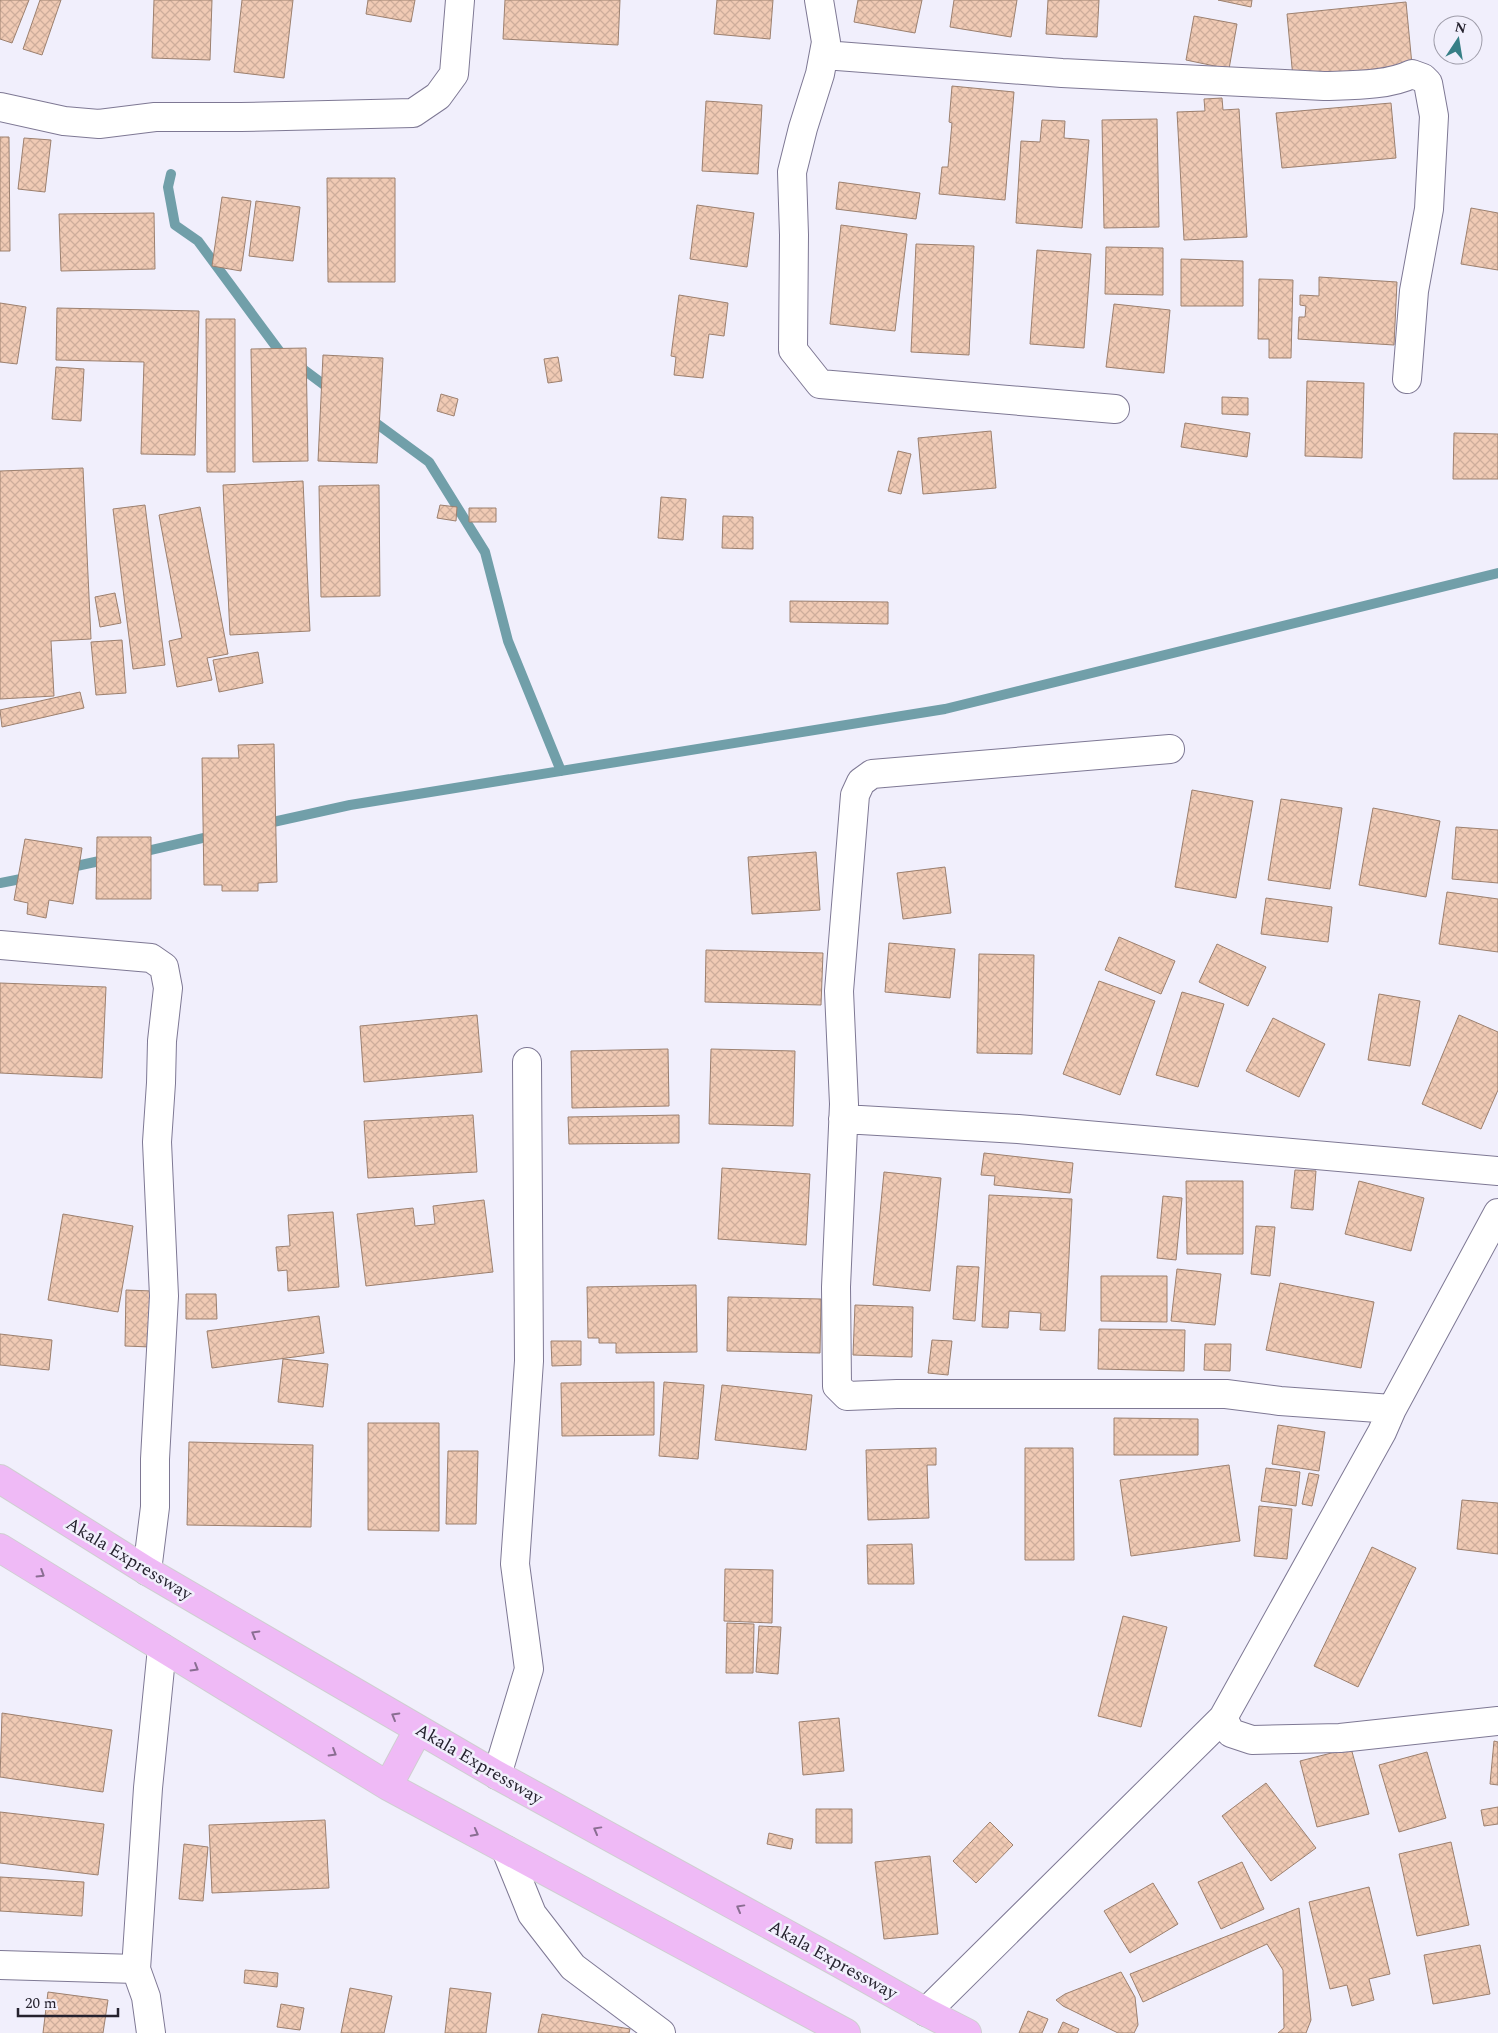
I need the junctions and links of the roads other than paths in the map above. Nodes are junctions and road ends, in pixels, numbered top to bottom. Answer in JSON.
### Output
{"nodes":[{"id":1,"x":460,"y":0,"type":"edge"},
{"id":2,"x":819,"y":0,"type":"edge"},
{"id":3,"x":824,"y":55,"type":"junction"},
{"id":4,"x":0,"y":107,"type":"edge"},
{"id":5,"x":1407,"y":379,"type":"dead end"},
{"id":6,"x":1115,"y":409,"type":"dead end"},
{"id":7,"x":1170,"y":749,"type":"dead end"},
{"id":8,"x":0,"y":945,"type":"edge"},
{"id":9,"x":526,"y":1062,"type":"dead end"},
{"id":10,"x":843,"y":1119,"type":"junction"},
{"id":11,"x":1498,"y":1171,"type":"edge"},
{"id":12,"x":1498,"y":1213,"type":"edge"},
{"id":13,"x":1392,"y":1409,"type":"junction"},
{"id":14,"x":0,"y":1479,"type":"edge"},
{"id":15,"x":0,"y":1548,"type":"edge"},
{"id":16,"x":147,"y":1571,"type":"junction"},
{"id":17,"x":162,"y":1648,"type":"junction"},
{"id":18,"x":1223,"y":1718,"type":"junction"},
{"id":19,"x":1498,"y":1721,"type":"edge"},
{"id":20,"x":418,"y":1730,"type":"junction"},
{"id":21,"x":497,"y":1776,"type":"junction"},
{"id":22,"x":388,"y":1786,"type":"junction"},
{"id":23,"x":506,"y":1850,"type":"junction"},
{"id":24,"x":0,"y":1965,"type":"edge"},
{"id":25,"x":136,"y":1969,"type":"junction"},
{"id":26,"x":926,"y":2012,"type":"junction"},
{"id":27,"x":151,"y":2033,"type":"edge"},
{"id":28,"x":661,"y":2033,"type":"edge"},
{"id":29,"x":846,"y":2033,"type":"edge"},
{"id":30,"x":967,"y":2033,"type":"edge"}],
"edges":[{"from":1,"to":4,"type":"street"},
{"from":2,"to":3,"type":"street"},
{"from":3,"to":5,"type":"street"},
{"from":3,"to":6,"type":"street"},
{"from":7,"to":10,"type":"street"},
{"from":8,"to":16,"type":"street"},
{"from":9,"to":21,"type":"street"},
{"from":10,"to":11,"type":"street"},
{"from":10,"to":13,"type":"street"},
{"from":12,"to":13,"type":"street"},
{"from":13,"to":18,"type":"street"},
{"from":14,"to":16,"type":"main road","name":"Akala Expressway"},
{"from":15,"to":17,"type":"main road","one_way":true},
{"from":20,"to":16,"type":"main road","name":"Akala Expressway","one_way":true},
{"from":17,"to":22,"type":"main road","one_way":true},
{"from":17,"to":25,"type":"street"},
{"from":18,"to":19,"type":"street"},
{"from":18,"to":26,"type":"street"},
{"from":20,"to":21,"type":"main road","name":"Akala Expressway"},
{"from":20,"to":22,"type":"main road"},
{"from":26,"to":21,"type":"main road","name":"Akala Expressway","one_way":true},
{"from":22,"to":23,"type":"main road","one_way":true},
{"from":23,"to":28,"type":"street"},
{"from":23,"to":29,"type":"main road"},
{"from":24,"to":25,"type":"street"},
{"from":25,"to":27,"type":"street"},
{"from":26,"to":30,"type":"main road","name":"Akala Expressway"}]}
